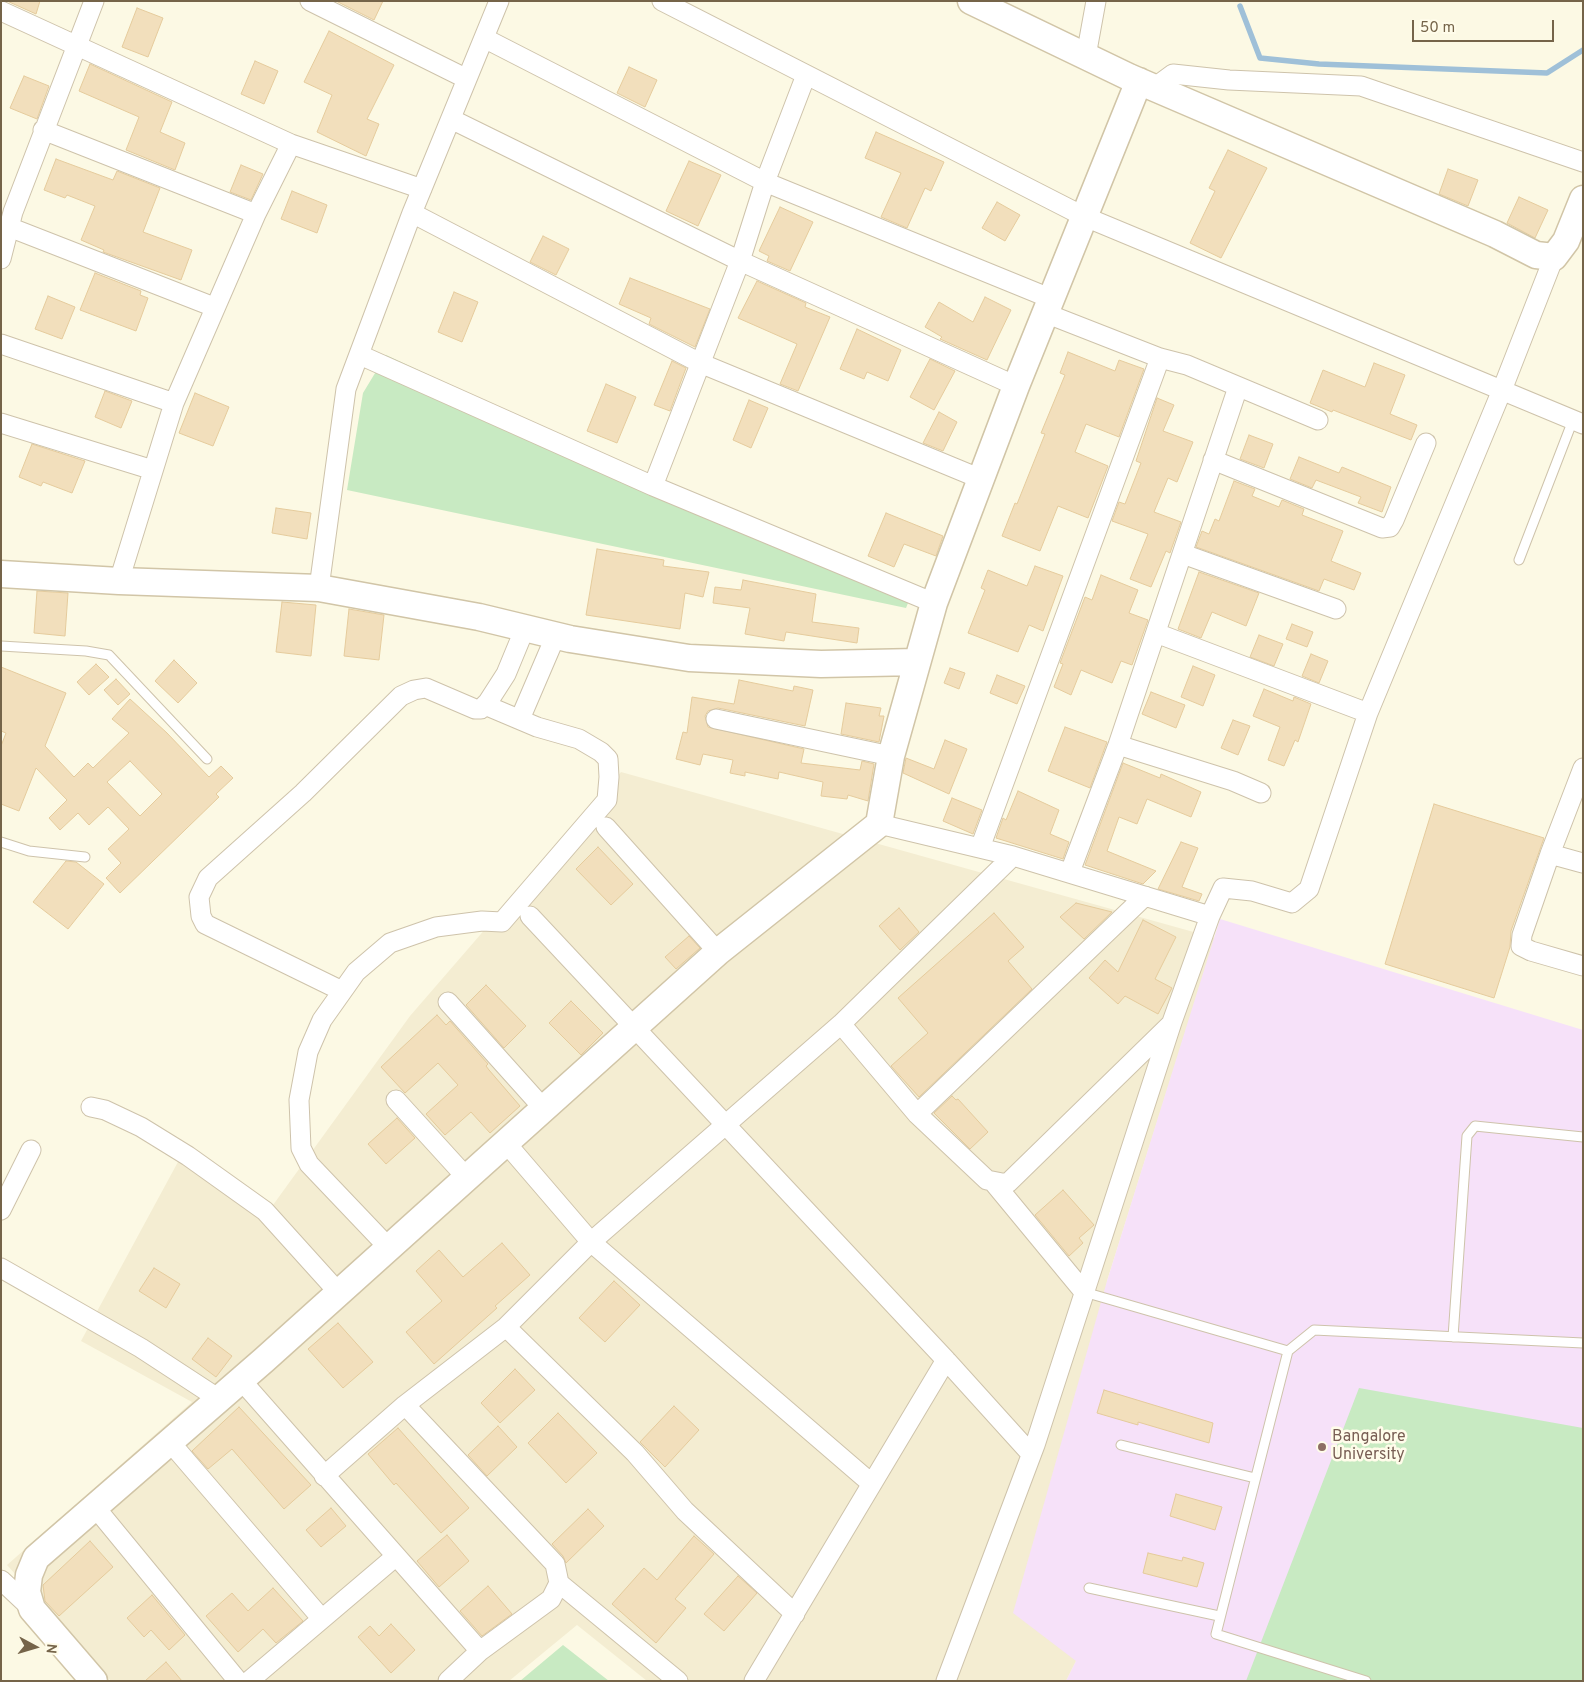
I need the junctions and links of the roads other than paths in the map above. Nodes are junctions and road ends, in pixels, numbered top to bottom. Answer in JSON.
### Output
{"nodes":[{"id":1,"x":94,"y":1,"type":"edge"},
{"id":2,"x":310,"y":1,"type":"edge"},
{"id":3,"x":499,"y":1,"type":"edge"},
{"id":4,"x":662,"y":1,"type":"edge"},
{"id":5,"x":971,"y":1,"type":"edge"},
{"id":6,"x":1096,"y":1,"type":"edge"},
{"id":7,"x":1,"y":11,"type":"edge"},
{"id":8,"x":484,"y":38,"type":"junction"},
{"id":9,"x":77,"y":45,"type":"junction"},
{"id":10,"x":1086,"y":56,"type":"junction"},
{"id":11,"x":806,"y":75,"type":"junction"},
{"id":12,"x":467,"y":79,"type":"junction"},
{"id":13,"x":1146,"y":84,"type":"junction"},
{"id":14,"x":451,"y":119,"type":"junction"},
{"id":15,"x":43,"y":130,"type":"junction"},
{"id":16,"x":291,"y":144,"type":"junction"},
{"id":17,"x":1583,"y":162,"type":"edge"},
{"id":18,"x":765,"y":182,"type":"junction"},
{"id":19,"x":422,"y":189,"type":"junction"},
{"id":20,"x":1583,"y":199,"type":"edge"},
{"id":21,"x":412,"y":213,"type":"junction"},
{"id":22,"x":256,"y":214,"type":"junction"},
{"id":23,"x":1083,"y":216,"type":"junction"},
{"id":24,"x":9,"y":227,"type":"junction"},
{"id":25,"x":1554,"y":257,"type":"junction"},
{"id":26,"x":1,"y":259,"type":"edge"},
{"id":27,"x":740,"y":261,"type":"junction"},
{"id":28,"x":1048,"y":306,"type":"junction"},
{"id":29,"x":214,"y":307,"type":"junction"},
{"id":30,"x":1,"y":344,"type":"edge"},
{"id":31,"x":360,"y":355,"type":"junction"},
{"id":32,"x":1160,"y":358,"type":"junction"},
{"id":33,"x":700,"y":363,"type":"junction"},
{"id":34,"x":1016,"y":386,"type":"junction"},
{"id":35,"x":1238,"y":387,"type":"junction"},
{"id":36,"x":1502,"y":390,"type":"junction"},
{"id":37,"x":174,"y":403,"type":"junction"},
{"id":38,"x":1318,"y":420,"type":"dead end"},
{"id":39,"x":1578,"y":422,"type":"edge"},
{"id":40,"x":1,"y":423,"type":"edge"},
{"id":41,"x":1426,"y":443,"type":"dead end"},
{"id":42,"x":1213,"y":460,"type":"junction"},
{"id":43,"x":153,"y":470,"type":"junction"},
{"id":44,"x":981,"y":479,"type":"junction"},
{"id":45,"x":653,"y":486,"type":"junction"},
{"id":46,"x":1183,"y":554,"type":"junction"},
{"id":47,"x":1519,"y":560,"type":"dead end"},
{"id":48,"x":1,"y":574,"type":"edge"},
{"id":49,"x":119,"y":582,"type":"junction"},
{"id":50,"x":318,"y":588,"type":"junction"},
{"id":51,"x":934,"y":603,"type":"junction"},
{"id":52,"x":1336,"y":609,"type":"dead end"},
{"id":53,"x":525,"y":628,"type":"junction"},
{"id":54,"x":1156,"y":633,"type":"junction"},
{"id":55,"x":556,"y":636,"type":"junction"},
{"id":56,"x":1,"y":646,"type":"edge"},
{"id":57,"x":917,"y":662,"type":"junction"},
{"id":58,"x":485,"y":705,"type":"junction"},
{"id":59,"x":1368,"y":713,"type":"junction"},
{"id":60,"x":520,"y":719,"type":"junction"},
{"id":61,"x":716,"y":720,"type":"dead end"},
{"id":62,"x":1118,"y":745,"type":"junction"},
{"id":63,"x":891,"y":756,"type":"junction"},
{"id":64,"x":207,"y":759,"type":"dead end"},
{"id":65,"x":1583,"y":768,"type":"edge"},
{"id":66,"x":1261,"y":793,"type":"dead end"},
{"id":67,"x":879,"y":824,"type":"junction"},
{"id":68,"x":606,"y":827,"type":"dead end"},
{"id":69,"x":1,"y":842,"type":"edge"},
{"id":70,"x":980,"y":848,"type":"junction"},
{"id":71,"x":1550,"y":854,"type":"junction"},
{"id":72,"x":1012,"y":856,"type":"junction"},
{"id":73,"x":85,"y":857,"type":"dead end"},
{"id":74,"x":1583,"y":863,"type":"edge"},
{"id":75,"x":1070,"y":872,"type":"junction"},
{"id":76,"x":1145,"y":896,"type":"junction"},
{"id":77,"x":530,"y":916,"type":"dead end"},
{"id":78,"x":1210,"y":916,"type":"junction"},
{"id":79,"x":718,"y":952,"type":"junction"},
{"id":80,"x":1583,"y":966,"type":"edge"},
{"id":81,"x":342,"y":991,"type":"junction"},
{"id":82,"x":448,"y":1002,"type":"dead end"},
{"id":83,"x":1172,"y":1022,"type":"junction"},
{"id":84,"x":841,"y":1024,"type":"junction"},
{"id":85,"x":636,"y":1027,"type":"junction"},
{"id":86,"x":396,"y":1100,"type":"dead end"},
{"id":87,"x":91,"y":1107,"type":"dead end"},
{"id":88,"x":544,"y":1109,"type":"junction"},
{"id":89,"x":916,"y":1114,"type":"junction"},
{"id":90,"x":726,"y":1125,"type":"junction"},
{"id":91,"x":1583,"y":1137,"type":"edge"},
{"id":92,"x":506,"y":1143,"type":"junction"},
{"id":93,"x":31,"y":1150,"type":"dead end"},
{"id":94,"x":467,"y":1178,"type":"junction"},
{"id":95,"x":994,"y":1183,"type":"junction"},
{"id":96,"x":1,"y":1210,"type":"edge"},
{"id":97,"x":591,"y":1242,"type":"junction"},
{"id":98,"x":389,"y":1248,"type":"junction"},
{"id":99,"x":1,"y":1268,"type":"edge"},
{"id":100,"x":1084,"y":1292,"type":"junction"},
{"id":101,"x":339,"y":1293,"type":"junction"},
{"id":102,"x":506,"y":1328,"type":"junction"},
{"id":103,"x":1453,"y":1337,"type":"junction"},
{"id":104,"x":1583,"y":1342,"type":"edge"},
{"id":105,"x":1288,"y":1351,"type":"junction"},
{"id":106,"x":946,"y":1360,"type":"junction"},
{"id":107,"x":241,"y":1380,"type":"junction"},
{"id":108,"x":219,"y":1399,"type":"junction"},
{"id":109,"x":405,"y":1405,"type":"junction"},
{"id":110,"x":170,"y":1442,"type":"junction"},
{"id":111,"x":1120,"y":1445,"type":"dead end"},
{"id":112,"x":1031,"y":1454,"type":"junction"},
{"id":113,"x":324,"y":1476,"type":"junction"},
{"id":114,"x":1255,"y":1478,"type":"junction"},
{"id":115,"x":872,"y":1484,"type":"junction"},
{"id":116,"x":95,"y":1507,"type":"junction"},
{"id":117,"x":395,"y":1556,"type":"junction"},
{"id":118,"x":1,"y":1580,"type":"edge"},
{"id":119,"x":559,"y":1583,"type":"junction"},
{"id":120,"x":1089,"y":1588,"type":"dead end"},
{"id":121,"x":32,"y":1609,"type":"junction"},
{"id":122,"x":795,"y":1614,"type":"junction"},
{"id":123,"x":1219,"y":1616,"type":"junction"},
{"id":124,"x":322,"y":1619,"type":"junction"},
{"id":125,"x":480,"y":1651,"type":"junction"},
{"id":126,"x":94,"y":1681,"type":"edge"},
{"id":127,"x":238,"y":1681,"type":"edge"},
{"id":128,"x":249,"y":1681,"type":"edge"},
{"id":129,"x":448,"y":1681,"type":"edge"},
{"id":130,"x":678,"y":1681,"type":"edge"},
{"id":131,"x":754,"y":1681,"type":"edge"},
{"id":132,"x":946,"y":1681,"type":"edge"},
{"id":133,"x":1366,"y":1681,"type":"edge"}],
"edges":[{"from":1,"to":9,"type":"street"},
{"from":2,"to":12,"type":"street"},
{"from":3,"to":8,"type":"street"},
{"from":4,"to":11,"type":"street"},
{"from":5,"to":10,"type":"street"},
{"from":6,"to":10,"type":"street"},
{"from":7,"to":9,"type":"street"},
{"from":8,"to":12,"type":"street"},
{"from":8,"to":18,"type":"street"},
{"from":9,"to":15,"type":"street"},
{"from":9,"to":16,"type":"street"},
{"from":10,"to":13,"type":"street"},
{"from":11,"to":18,"type":"street"},
{"from":11,"to":23,"type":"street"},
{"from":12,"to":14,"type":"street"},
{"from":13,"to":17,"type":"street"},
{"from":13,"to":23,"type":"street"},
{"from":13,"to":25,"type":"street"},
{"from":14,"to":19,"type":"street"},
{"from":14,"to":27,"type":"street"},
{"from":15,"to":22,"type":"street"},
{"from":15,"to":24,"type":"street"},
{"from":16,"to":19,"type":"street"},
{"from":16,"to":22,"type":"street"},
{"from":18,"to":27,"type":"street"},
{"from":18,"to":28,"type":"street"},
{"from":19,"to":21,"type":"street"},
{"from":20,"to":25,"type":"street"},
{"from":21,"to":31,"type":"street"},
{"from":21,"to":33,"type":"street"},
{"from":22,"to":29,"type":"street"},
{"from":23,"to":28,"type":"street"},
{"from":23,"to":36,"type":"street"},
{"from":24,"to":26,"type":"street"},
{"from":24,"to":29,"type":"street"},
{"from":25,"to":36,"type":"street"},
{"from":27,"to":33,"type":"street"},
{"from":27,"to":34,"type":"street"},
{"from":28,"to":32,"type":"street"},
{"from":28,"to":34,"type":"street"},
{"from":29,"to":37,"type":"street"},
{"from":30,"to":37,"type":"street"},
{"from":31,"to":45,"type":"street"},
{"from":31,"to":50,"type":"street"},
{"from":32,"to":35,"type":"street"},
{"from":32,"to":70,"type":"street"},
{"from":33,"to":44,"type":"street"},
{"from":33,"to":45,"type":"street"},
{"from":34,"to":44,"type":"street"},
{"from":35,"to":38,"type":"street"},
{"from":35,"to":42,"type":"street"},
{"from":36,"to":39,"type":"street"},
{"from":36,"to":59,"type":"street"},
{"from":37,"to":43,"type":"street"},
{"from":39,"to":47,"type":"lane"},
{"from":40,"to":43,"type":"street"},
{"from":41,"to":42,"type":"street"},
{"from":42,"to":46,"type":"street"},
{"from":43,"to":49,"type":"street"},
{"from":44,"to":51,"type":"street"},
{"from":45,"to":51,"type":"street"},
{"from":46,"to":52,"type":"street"},
{"from":46,"to":54,"type":"street"},
{"from":48,"to":49,"type":"street"},
{"from":49,"to":50,"type":"street"},
{"from":50,"to":53,"type":"street"},
{"from":51,"to":57,"type":"street"},
{"from":53,"to":55,"type":"street"},
{"from":53,"to":58,"type":"street"},
{"from":54,"to":59,"type":"street"},
{"from":54,"to":62,"type":"street"},
{"from":55,"to":57,"type":"street"},
{"from":55,"to":60,"type":"street"},
{"from":56,"to":64,"type":"lane"},
{"from":57,"to":63,"type":"street"},
{"from":58,"to":60,"type":"street"},
{"from":58,"to":81,"type":"street"},
{"from":59,"to":78,"type":"street"},
{"from":60,"to":81,"type":"street"},
{"from":61,"to":63,"type":"street"},
{"from":62,"to":66,"type":"street"},
{"from":62,"to":75,"type":"street"},
{"from":63,"to":67,"type":"street"},
{"from":65,"to":71,"type":"street"},
{"from":67,"to":70,"type":"street"},
{"from":67,"to":79,"type":"street"},
{"from":68,"to":79,"type":"street"},
{"from":69,"to":73,"type":"lane"},
{"from":70,"to":72,"type":"street"},
{"from":71,"to":74,"type":"street"},
{"from":71,"to":80,"type":"street"},
{"from":72,"to":75,"type":"street"},
{"from":72,"to":84,"type":"street"},
{"from":75,"to":76,"type":"street"},
{"from":76,"to":78,"type":"street"},
{"from":76,"to":89,"type":"street"},
{"from":77,"to":85,"type":"street"},
{"from":78,"to":83,"type":"street"},
{"from":79,"to":85,"type":"street"},
{"from":81,"to":98,"type":"street"},
{"from":82,"to":88,"type":"street"},
{"from":83,"to":95,"type":"street"},
{"from":83,"to":100,"type":"street"},
{"from":84,"to":89,"type":"street"},
{"from":84,"to":90,"type":"street"},
{"from":85,"to":88,"type":"street"},
{"from":85,"to":90,"type":"street"},
{"from":86,"to":94,"type":"street"},
{"from":87,"to":101,"type":"street"},
{"from":88,"to":92,"type":"street"},
{"from":89,"to":95,"type":"street"},
{"from":90,"to":97,"type":"street"},
{"from":90,"to":106,"type":"street"},
{"from":91,"to":103,"type":"lane"},
{"from":92,"to":94,"type":"street"},
{"from":92,"to":97,"type":"street"},
{"from":93,"to":96,"type":"street"},
{"from":94,"to":98,"type":"street"},
{"from":95,"to":100,"type":"street"},
{"from":97,"to":102,"type":"street"},
{"from":97,"to":115,"type":"street"},
{"from":98,"to":101,"type":"street"},
{"from":99,"to":108,"type":"street"},
{"from":100,"to":105,"type":"lane"},
{"from":100,"to":112,"type":"street"},
{"from":101,"to":107,"type":"street"},
{"from":102,"to":109,"type":"street"},
{"from":102,"to":122,"type":"street"},
{"from":103,"to":104,"type":"lane"},
{"from":103,"to":105,"type":"lane"},
{"from":105,"to":114,"type":"lane"},
{"from":106,"to":112,"type":"street"},
{"from":106,"to":115,"type":"street"},
{"from":107,"to":108,"type":"street"},
{"from":107,"to":113,"type":"street"},
{"from":108,"to":110,"type":"street"},
{"from":109,"to":113,"type":"street"},
{"from":109,"to":119,"type":"street"},
{"from":110,"to":116,"type":"street"},
{"from":110,"to":124,"type":"street"},
{"from":111,"to":114,"type":"lane"},
{"from":112,"to":132,"type":"street"},
{"from":113,"to":117,"type":"street"},
{"from":114,"to":123,"type":"lane"},
{"from":115,"to":122,"type":"street"},
{"from":116,"to":121,"type":"street"},
{"from":116,"to":127,"type":"street"},
{"from":117,"to":124,"type":"street"},
{"from":117,"to":125,"type":"street"},
{"from":118,"to":121,"type":"street"},
{"from":119,"to":125,"type":"street"},
{"from":119,"to":130,"type":"street"},
{"from":120,"to":123,"type":"lane"},
{"from":121,"to":126,"type":"street"},
{"from":122,"to":131,"type":"street"},
{"from":123,"to":133,"type":"lane"},
{"from":124,"to":128,"type":"street"},
{"from":125,"to":129,"type":"street"}]}
